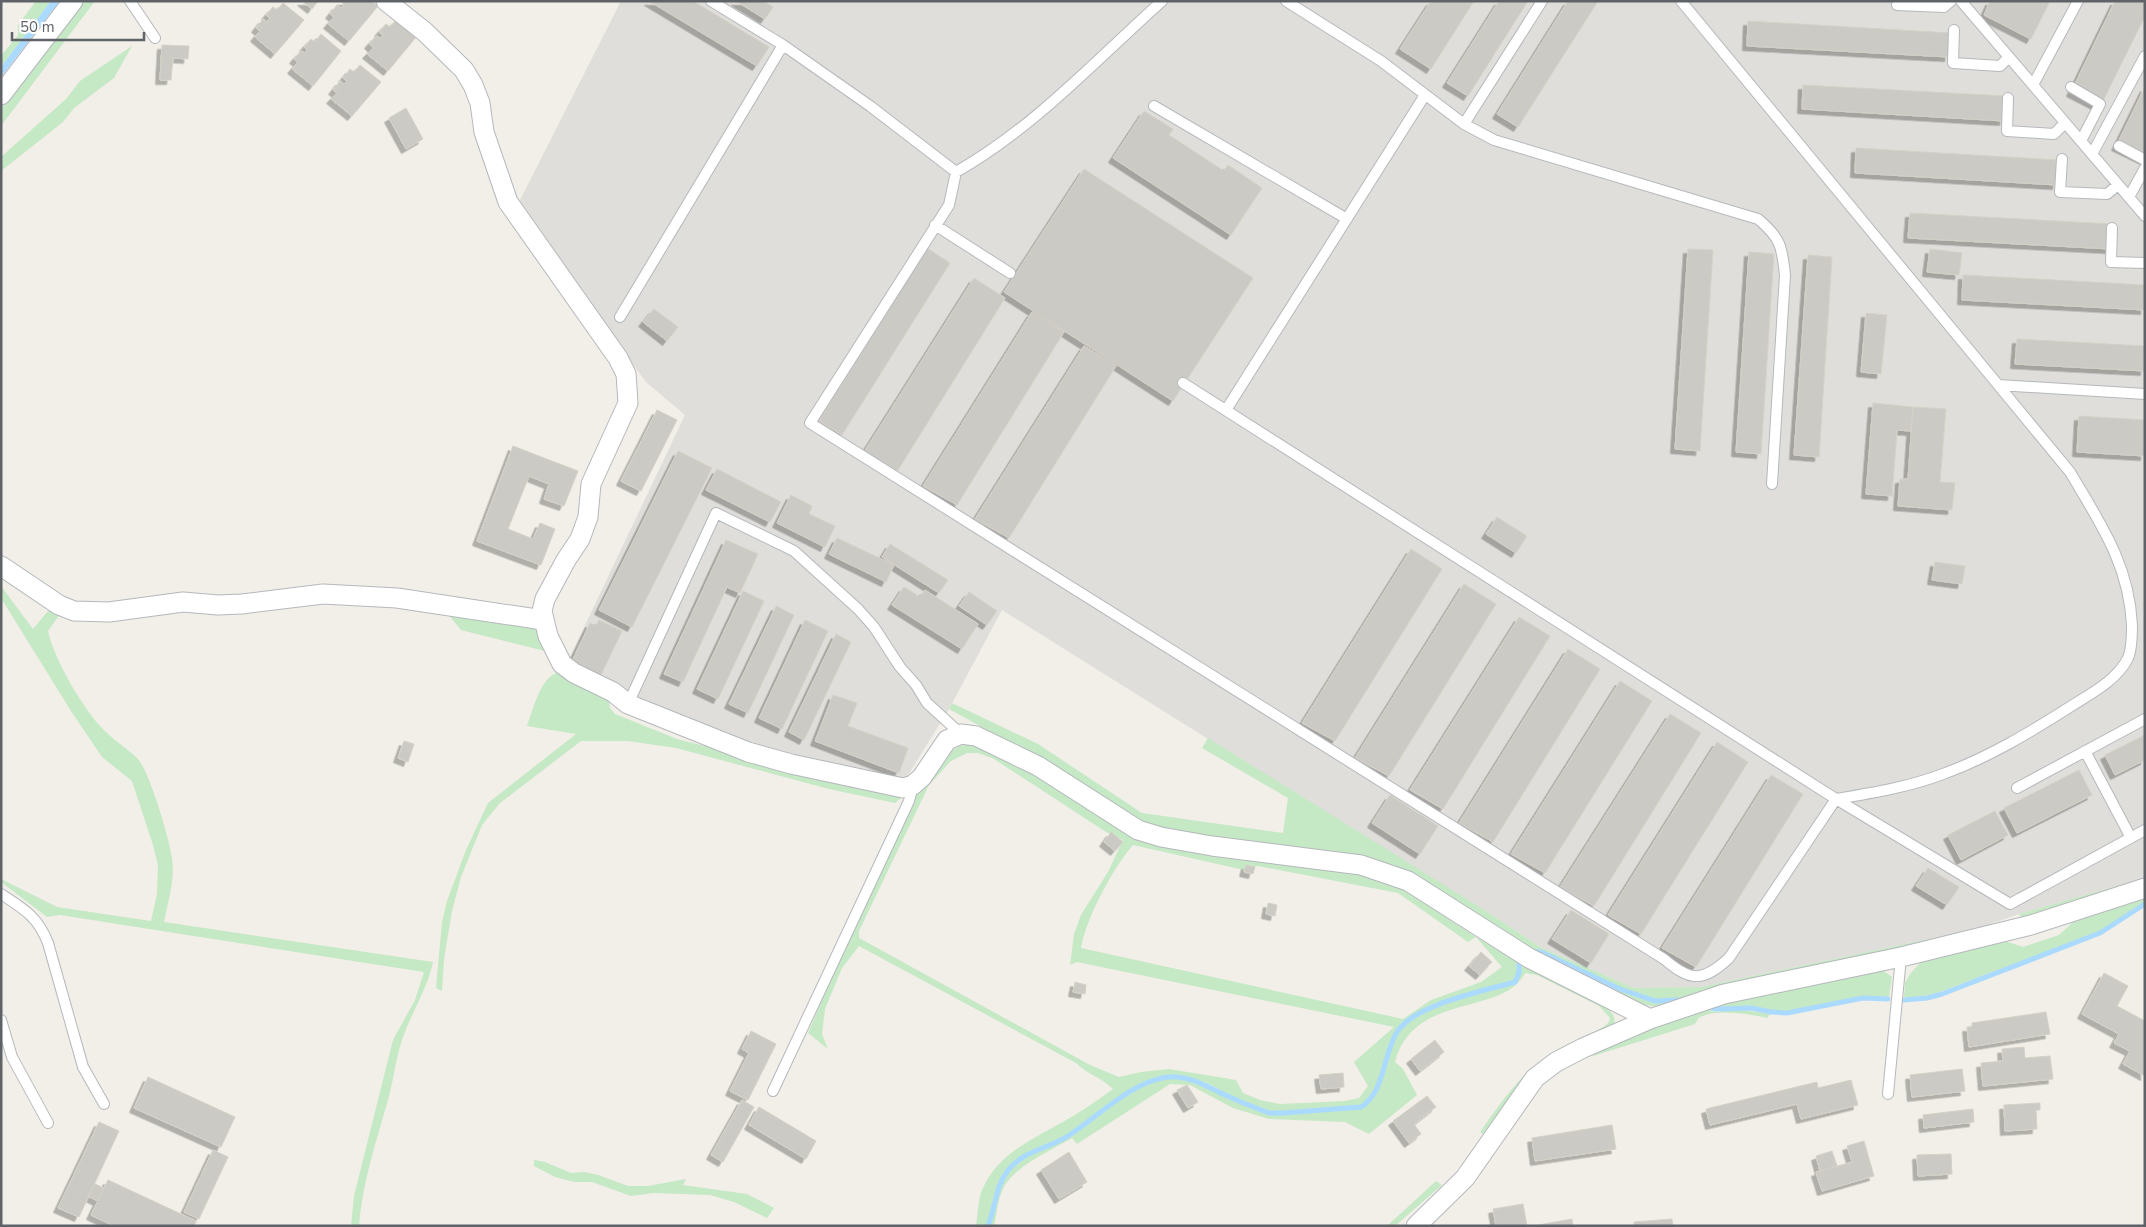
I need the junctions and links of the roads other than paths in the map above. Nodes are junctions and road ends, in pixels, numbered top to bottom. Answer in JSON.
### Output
{"nodes":[{"id":1,"x":73,"y":1,"type":"edge"},
{"id":2,"x":130,"y":1,"type":"edge"},
{"id":3,"x":386,"y":1,"type":"edge"},
{"id":4,"x":711,"y":1,"type":"edge"},
{"id":5,"x":1162,"y":1,"type":"edge"},
{"id":6,"x":1286,"y":1,"type":"edge"},
{"id":7,"x":1542,"y":1,"type":"edge"},
{"id":8,"x":1681,"y":1,"type":"edge"},
{"id":9,"x":1898,"y":1,"type":"edge"},
{"id":10,"x":1952,"y":1,"type":"edge"},
{"id":11,"x":1961,"y":1,"type":"edge"},
{"id":12,"x":2078,"y":1,"type":"edge"},
{"id":13,"x":1954,"y":30,"type":"dead end"},
{"id":14,"x":155,"y":38,"type":"dead end"},
{"id":15,"x":783,"y":45,"type":"junction"},
{"id":16,"x":2145,"y":56,"type":"edge"},
{"id":17,"x":2009,"y":57,"type":"junction"},
{"id":18,"x":2033,"y":85,"type":"junction"},
{"id":19,"x":2071,"y":87,"type":"dead end"},
{"id":20,"x":1,"y":95,"type":"edge"},
{"id":21,"x":1425,"y":95,"type":"junction"},
{"id":22,"x":2008,"y":98,"type":"dead end"},
{"id":23,"x":1154,"y":106,"type":"dead end"},
{"id":24,"x":2066,"y":123,"type":"junction"},
{"id":25,"x":1464,"y":124,"type":"junction"},
{"id":26,"x":2081,"y":141,"type":"junction"},
{"id":27,"x":2119,"y":146,"type":"dead end"},
{"id":28,"x":2092,"y":154,"type":"junction"},
{"id":29,"x":2062,"y":159,"type":"dead end"},
{"id":30,"x":2145,"y":160,"type":"edge"},
{"id":31,"x":2145,"y":168,"type":"edge"},
{"id":32,"x":956,"y":172,"type":"junction"},
{"id":33,"x":2118,"y":185,"type":"junction"},
{"id":34,"x":2129,"y":197,"type":"junction"},
{"id":35,"x":2144,"y":212,"type":"edge"},
{"id":36,"x":1347,"y":219,"type":"junction"},
{"id":37,"x":935,"y":225,"type":"junction"},
{"id":38,"x":2112,"y":228,"type":"dead end"},
{"id":39,"x":2145,"y":263,"type":"edge"},
{"id":40,"x":1010,"y":273,"type":"dead end"},
{"id":41,"x":620,"y":317,"type":"dead end"},
{"id":42,"x":1183,"y":383,"type":"dead end"},
{"id":43,"x":1998,"y":384,"type":"junction"},
{"id":44,"x":2145,"y":394,"type":"edge"},
{"id":45,"x":1226,"y":410,"type":"junction"},
{"id":46,"x":1772,"y":484,"type":"dead end"},
{"id":47,"x":1,"y":566,"type":"edge"},
{"id":48,"x":543,"y":620,"type":"junction"},
{"id":49,"x":628,"y":704,"type":"junction"},
{"id":50,"x":2145,"y":719,"type":"edge"},
{"id":51,"x":961,"y":734,"type":"junction"},
{"id":52,"x":2085,"y":751,"type":"junction"},
{"id":53,"x":913,"y":785,"type":"junction"},
{"id":54,"x":2017,"y":788,"type":"dead end"},
{"id":55,"x":1836,"y":799,"type":"junction"},
{"id":56,"x":2145,"y":830,"type":"edge"},
{"id":57,"x":2132,"y":838,"type":"junction"},
{"id":58,"x":2145,"y":888,"type":"edge"},
{"id":59,"x":1,"y":894,"type":"edge"},
{"id":60,"x":1901,"y":957,"type":"junction"},
{"id":61,"x":1650,"y":1019,"type":"junction"},
{"id":62,"x":1,"y":1020,"type":"edge"},
{"id":63,"x":774,"y":1091,"type":"dead end"},
{"id":64,"x":1888,"y":1094,"type":"dead end"},
{"id":65,"x":104,"y":1104,"type":"dead end"},
{"id":66,"x":48,"y":1123,"type":"dead end"},
{"id":67,"x":1416,"y":1226,"type":"edge"}],
"edges":[{"from":1,"to":20,"type":"street"},
{"from":2,"to":14,"type":"lane"},
{"from":3,"to":48,"type":"street"},
{"from":4,"to":15,"type":"lane"},
{"from":5,"to":32,"type":"lane"},
{"from":6,"to":21,"type":"lane"},
{"from":7,"to":25,"type":"lane"},
{"from":8,"to":43,"type":"lane"},
{"from":9,"to":10,"type":"lane"},
{"from":11,"to":17,"type":"lane"},
{"from":12,"to":18,"type":"lane"},
{"from":13,"to":17,"type":"lane"},
{"from":15,"to":32,"type":"lane"},
{"from":15,"to":41,"type":"lane"},
{"from":16,"to":28,"type":"lane"},
{"from":17,"to":18,"type":"lane"},
{"from":18,"to":24,"type":"lane"},
{"from":19,"to":26,"type":"lane"},
{"from":21,"to":25,"type":"lane"},
{"from":21,"to":36,"type":"lane"},
{"from":22,"to":24,"type":"lane"},
{"from":23,"to":36,"type":"lane"},
{"from":24,"to":26,"type":"lane"},
{"from":25,"to":46,"type":"lane"},
{"from":26,"to":28,"type":"lane"},
{"from":27,"to":30,"type":"lane"},
{"from":28,"to":33,"type":"lane"},
{"from":29,"to":33,"type":"lane"},
{"from":31,"to":34,"type":"lane"},
{"from":32,"to":37,"type":"lane"},
{"from":33,"to":34,"type":"lane"},
{"from":34,"to":35,"type":"lane"},
{"from":36,"to":45,"type":"lane"},
{"from":37,"to":40,"type":"lane"},
{"from":37,"to":55,"type":"lane"},
{"from":38,"to":39,"type":"lane"},
{"from":42,"to":45,"type":"lane"},
{"from":43,"to":44,"type":"lane"},
{"from":43,"to":55,"type":"lane"},
{"from":45,"to":55,"type":"lane"},
{"from":47,"to":48,"type":"street"},
{"from":48,"to":49,"type":"street"},
{"from":49,"to":51,"type":"lane"},
{"from":49,"to":53,"type":"street"},
{"from":50,"to":52,"type":"lane"},
{"from":51,"to":53,"type":"street"},
{"from":51,"to":61,"type":"street"},
{"from":52,"to":54,"type":"lane"},
{"from":52,"to":57,"type":"lane"},
{"from":53,"to":63,"type":"lane"},
{"from":55,"to":57,"type":"lane"},
{"from":56,"to":57,"type":"lane"},
{"from":58,"to":60,"type":"street"},
{"from":59,"to":65,"type":"lane"},
{"from":60,"to":61,"type":"street"},
{"from":60,"to":64,"type":"lane"},
{"from":61,"to":67,"type":"street"},
{"from":62,"to":66,"type":"lane"}]}
